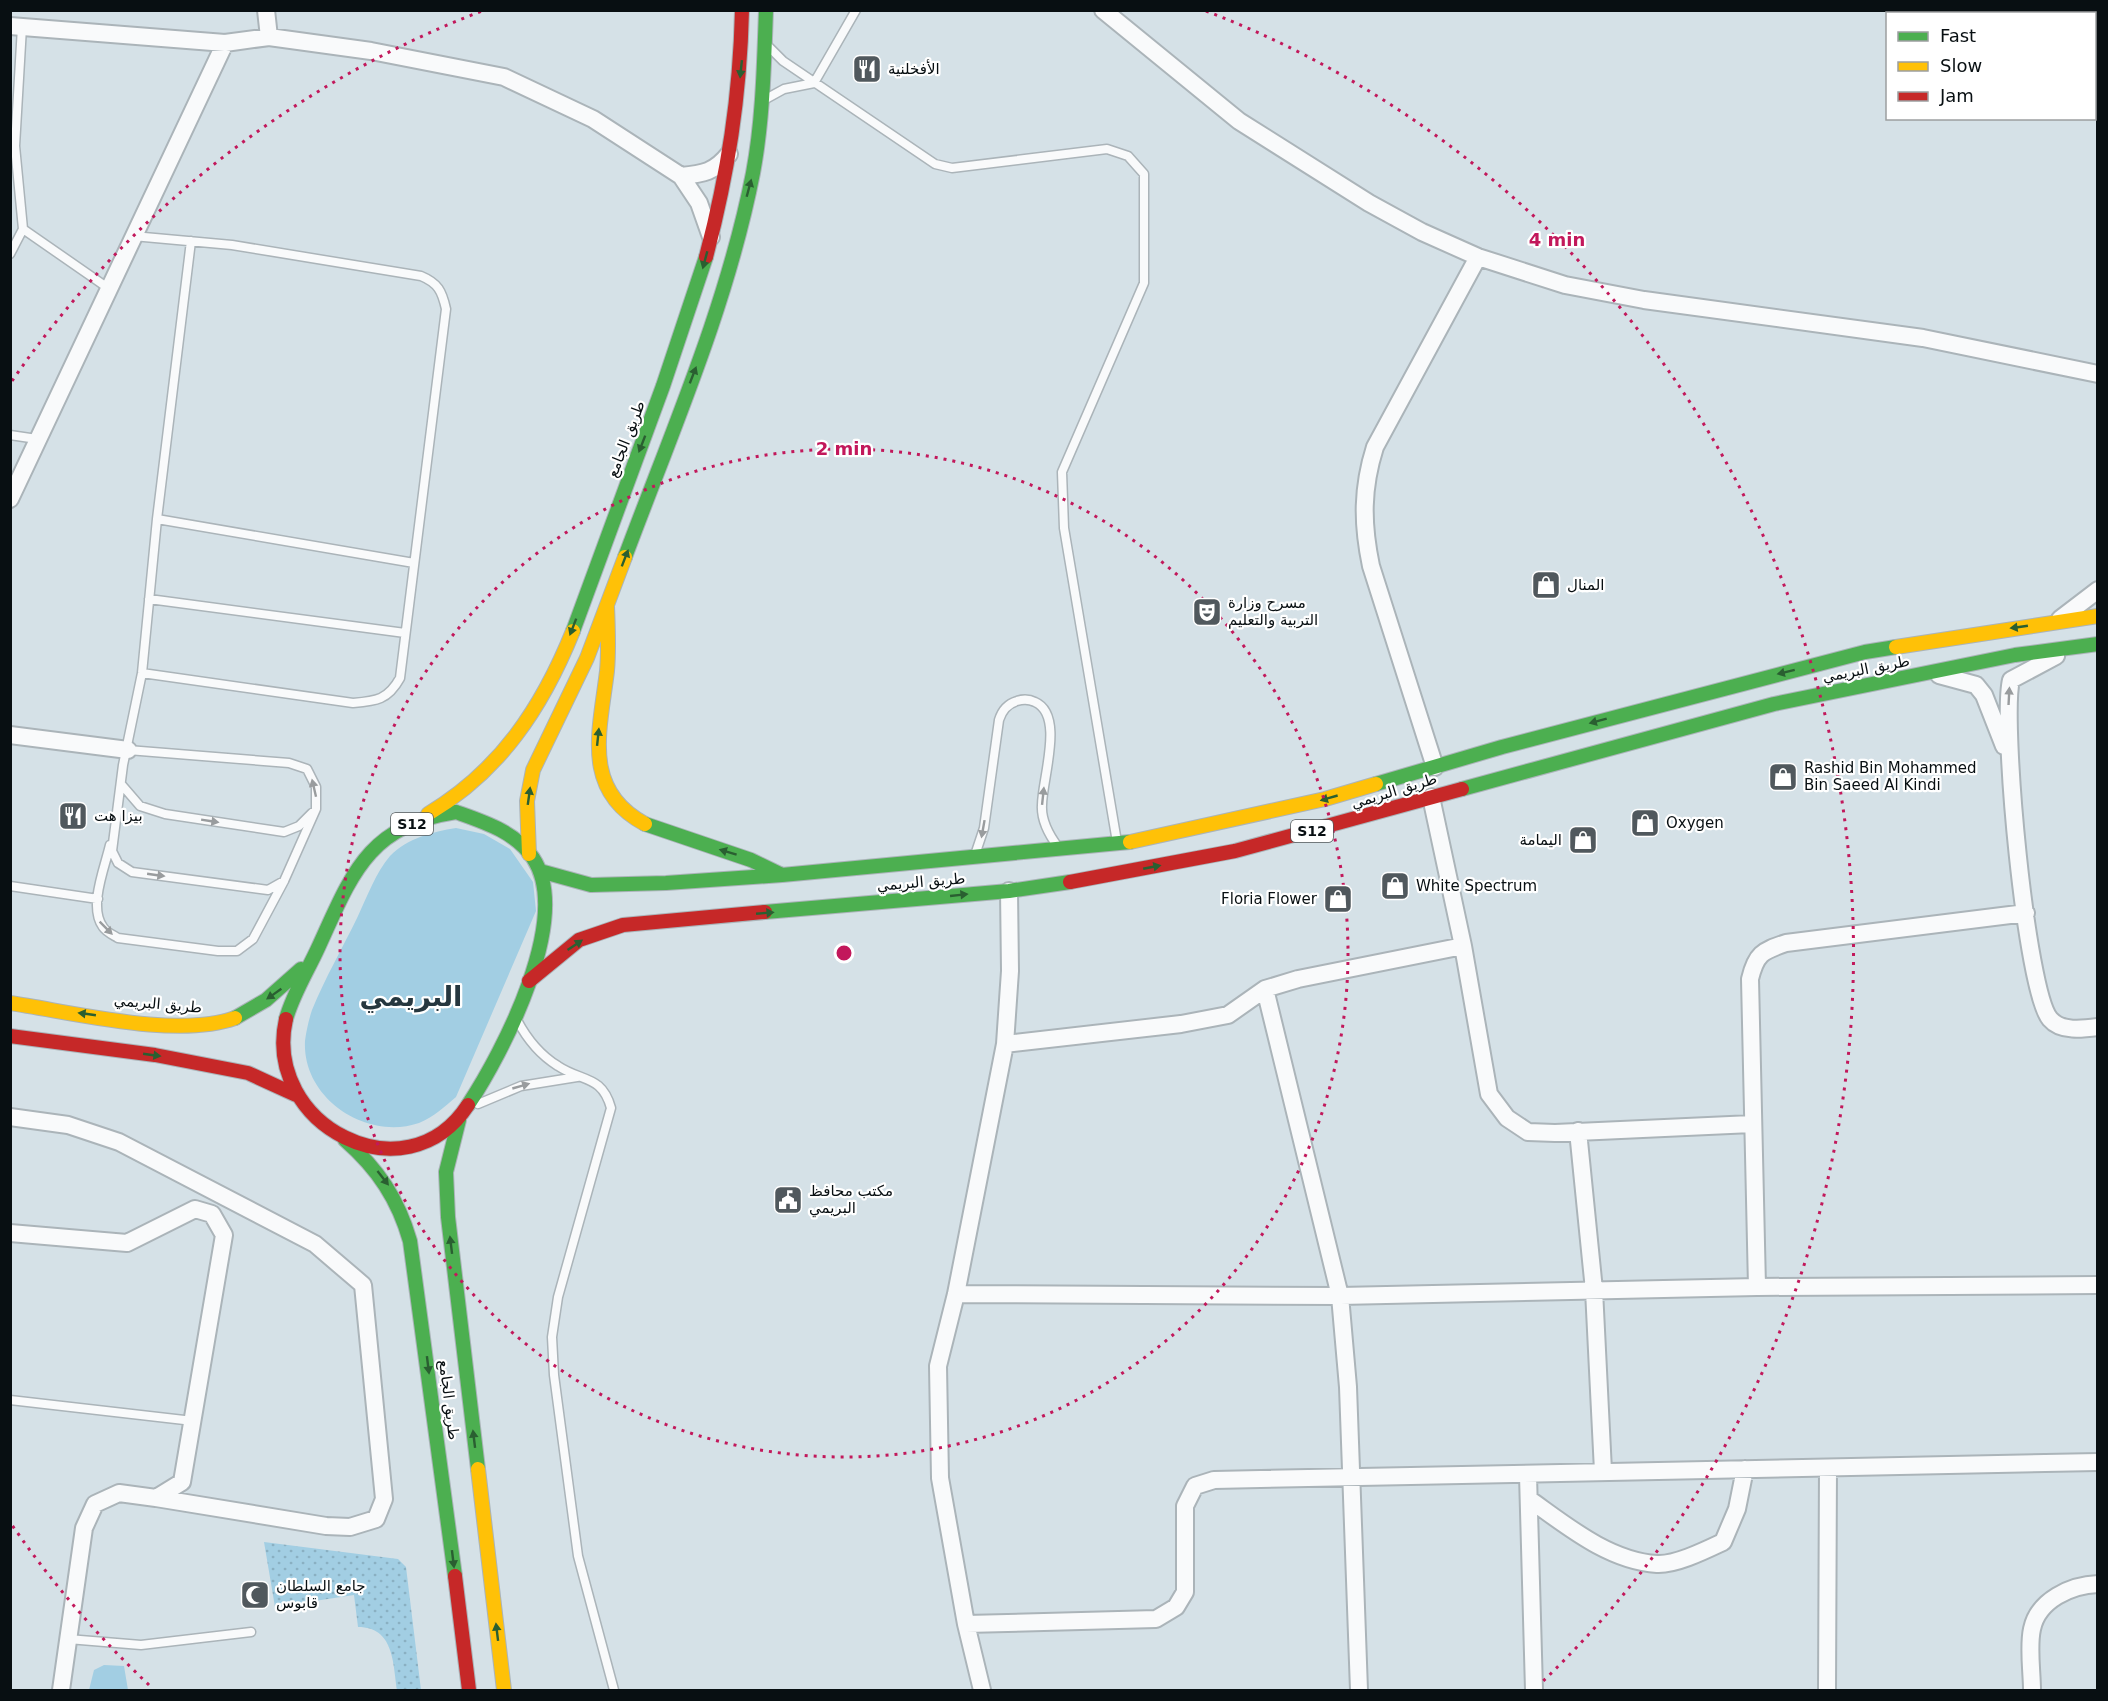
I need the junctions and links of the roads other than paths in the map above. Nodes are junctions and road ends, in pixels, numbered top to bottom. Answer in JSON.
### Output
{"nodes":[{"id":1,"x":266,"y":10,"type":"edge"},
{"id":2,"x":742,"y":10,"type":"edge"},
{"id":3,"x":766,"y":10,"type":"edge"},
{"id":4,"x":856,"y":10,"type":"edge"},
{"id":5,"x":1103,"y":10,"type":"edge"},
{"id":6,"x":16,"y":26,"type":"edge"},
{"id":7,"x":269,"y":37,"type":"junction"},
{"id":8,"x":764,"y":42,"type":"junction"},
{"id":9,"x":225,"y":43,"type":"junction"},
{"id":10,"x":814,"y":83,"type":"junction"},
{"id":11,"x":762,"y":101,"type":"junction"},
{"id":12,"x":13,"y":146,"type":"edge"},
{"id":13,"x":732,"y":150,"type":"junction"},
{"id":14,"x":681,"y":176,"type":"junction"},
{"id":15,"x":23,"y":229,"type":"junction"},
{"id":16,"x":133,"y":236,"type":"junction"},
{"id":17,"x":711,"y":237,"type":"junction"},
{"id":18,"x":191,"y":242,"type":"junction"},
{"id":19,"x":10,"y":254,"type":"edge"},
{"id":20,"x":1478,"y":257,"type":"junction"},
{"id":21,"x":108,"y":288,"type":"junction"},
{"id":22,"x":2097,"y":374,"type":"edge"},
{"id":23,"x":10,"y":435,"type":"edge"},
{"id":24,"x":37,"y":440,"type":"junction"},
{"id":25,"x":10,"y":499,"type":"edge"},
{"id":26,"x":157,"y":519,"type":"junction"},
{"id":27,"x":414,"y":563,"type":"junction"},
{"id":28,"x":2097,"y":590,"type":"edge"},
{"id":29,"x":149,"y":598,"type":"junction"},
{"id":30,"x":606,"y":606,"type":"junction"},
{"id":31,"x":2097,"y":616,"type":"edge"},
{"id":32,"x":2056,"y":622,"type":"junction"},
{"id":33,"x":405,"y":633,"type":"junction"},
{"id":34,"x":2091,"y":644,"type":"edge"},
{"id":35,"x":142,"y":672,"type":"junction"},
{"id":36,"x":1927,"y":673,"type":"junction"},
{"id":37,"x":10,"y":735,"type":"edge"},
{"id":38,"x":128,"y":750,"type":"junction"},
{"id":39,"x":2008,"y":755,"type":"junction"},
{"id":40,"x":1435,"y":767,"type":"junction"},
{"id":41,"x":121,"y":784,"type":"junction"},
{"id":42,"x":1431,"y":797,"type":"junction"},
{"id":43,"x":316,"y":809,"type":"junction"},
{"id":44,"x":419,"y":819,"type":"junction"},
{"id":45,"x":113,"y":833,"type":"junction"},
{"id":46,"x":1117,"y":845,"type":"junction"},
{"id":47,"x":1060,"y":850,"type":"junction"},
{"id":48,"x":529,"y":854,"type":"junction"},
{"id":49,"x":972,"y":858,"type":"junction"},
{"id":50,"x":540,"y":872,"type":"junction"},
{"id":51,"x":782,"y":876,"type":"junction"},
{"id":52,"x":284,"y":881,"type":"junction"},
{"id":53,"x":10,"y":886,"type":"edge"},
{"id":54,"x":1009,"y":891,"type":"junction"},
{"id":55,"x":98,"y":898,"type":"junction"},
{"id":56,"x":2026,"y":913,"type":"junction"},
{"id":57,"x":1463,"y":946,"type":"junction"},
{"id":58,"x":315,"y":953,"type":"junction"},
{"id":59,"x":529,"y":981,"type":"junction"},
{"id":60,"x":1265,"y":989,"type":"junction"},
{"id":61,"x":10,"y":1003,"type":"edge"},
{"id":62,"x":514,"y":1015,"type":"junction"},
{"id":63,"x":2097,"y":1027,"type":"edge"},
{"id":64,"x":10,"y":1036,"type":"edge"},
{"id":65,"x":1005,"y":1044,"type":"junction"},
{"id":66,"x":578,"y":1077,"type":"junction"},
{"id":67,"x":296,"y":1095,"type":"junction"},
{"id":68,"x":469,"y":1109,"type":"junction"},
{"id":69,"x":10,"y":1117,"type":"edge"},
{"id":70,"x":459,"y":1120,"type":"junction"},
{"id":71,"x":1752,"y":1124,"type":"junction"},
{"id":72,"x":1578,"y":1131,"type":"junction"},
{"id":73,"x":342,"y":1137,"type":"junction"},
{"id":74,"x":222,"y":1197,"type":"junction"},
{"id":75,"x":212,"y":1214,"type":"junction"},
{"id":76,"x":10,"y":1233,"type":"edge"},
{"id":77,"x":2097,"y":1285,"type":"edge"},
{"id":78,"x":1757,"y":1287,"type":"junction"},
{"id":79,"x":1594,"y":1290,"type":"junction"},
{"id":80,"x":956,"y":1294,"type":"junction"},
{"id":81,"x":1340,"y":1296,"type":"junction"},
{"id":82,"x":10,"y":1400,"type":"edge"},
{"id":83,"x":193,"y":1421,"type":"junction"},
{"id":84,"x":2097,"y":1462,"type":"edge"},
{"id":85,"x":1828,"y":1468,"type":"junction"},
{"id":86,"x":1745,"y":1469,"type":"junction"},
{"id":87,"x":1603,"y":1471,"type":"junction"},
{"id":88,"x":1528,"y":1474,"type":"junction"},
{"id":89,"x":1352,"y":1477,"type":"junction"},
{"id":90,"x":156,"y":1498,"type":"junction"},
{"id":91,"x":1529,"y":1499,"type":"junction"},
{"id":92,"x":2097,"y":1584,"type":"edge"},
{"id":93,"x":966,"y":1624,"type":"junction"},
{"id":94,"x":250,"y":1632,"type":"dead end"},
{"id":95,"x":68,"y":1639,"type":"junction"},
{"id":96,"x":61,"y":1690,"type":"edge"},
{"id":97,"x":469,"y":1690,"type":"edge"},
{"id":98,"x":504,"y":1690,"type":"edge"},
{"id":99,"x":614,"y":1690,"type":"edge"},
{"id":100,"x":982,"y":1690,"type":"edge"},
{"id":101,"x":1359,"y":1690,"type":"edge"},
{"id":102,"x":1534,"y":1690,"type":"edge"},
{"id":103,"x":1827,"y":1690,"type":"edge"},
{"id":104,"x":2032,"y":1690,"type":"edge"}],
"edges":[{"from":1,"to":7,"type":"street"},
{"from":2,"to":13,"type":"main road","name":"طريق الجامع","one_way":true},
{"from":3,"to":8,"type":"main road"},
{"from":4,"to":10,"type":"lane"},
{"from":5,"to":20,"type":"street"},
{"from":6,"to":9,"type":"street"},
{"from":6,"to":12,"type":"lane"},
{"from":7,"to":9,"type":"street"},
{"from":7,"to":14,"type":"street"},
{"from":8,"to":10,"type":"lane"},
{"from":8,"to":11,"type":"main road"},
{"from":9,"to":16,"type":"street"},
{"from":10,"to":11,"type":"lane"},
{"from":10,"to":46,"type":"lane"},
{"from":30,"to":11,"type":"main road","one_way":true},
{"from":12,"to":15,"type":"lane"},
{"from":13,"to":14,"type":"street"},
{"from":13,"to":17,"type":"main road","name":"طريق الجامع"},
{"from":14,"to":17,"type":"street"},
{"from":15,"to":19,"type":"lane"},
{"from":15,"to":21,"type":"lane"},
{"from":16,"to":18,"type":"lane"},
{"from":16,"to":21,"type":"street"},
{"from":17,"to":44,"type":"main road","name":"طريق الجامع","one_way":true},
{"from":18,"to":26,"type":"lane"},
{"from":18,"to":27,"type":"lane"},
{"from":20,"to":22,"type":"street"},
{"from":20,"to":40,"type":"street"},
{"from":21,"to":24,"type":"street"},
{"from":23,"to":24,"type":"lane"},
{"from":24,"to":25,"type":"street"},
{"from":26,"to":27,"type":"lane"},
{"from":26,"to":29,"type":"lane"},
{"from":27,"to":33,"type":"lane"},
{"from":28,"to":32,"type":"street"},
{"from":29,"to":33,"type":"lane"},
{"from":29,"to":35,"type":"lane"},
{"from":48,"to":30,"type":"main road","one_way":true},
{"from":51,"to":30,"type":"main road","one_way":true},
{"from":31,"to":32,"type":"main road","name":"طريق البريمي","number":"S12"},
{"from":32,"to":40,"type":"main road","name":"طريق البريمي","number":"S12","one_way":true},
{"from":33,"to":35,"type":"lane"},
{"from":34,"to":36,"type":"main road","name":"طريق البريمي","number":"S12"},
{"from":39,"to":34,"type":"street","one_way":true},
{"from":35,"to":38,"type":"lane"},
{"from":36,"to":39,"type":"street"},
{"from":36,"to":42,"type":"main road","name":"طريق البريمي","number":"S12"},
{"from":37,"to":38,"type":"street"},
{"from":38,"to":41,"type":"lane"},
{"from":43,"to":38,"type":"lane","one_way":true},
{"from":39,"to":56,"type":"street"},
{"from":40,"to":46,"type":"main road","name":"طريق البريمي","number":"S12","one_way":true},
{"from":41,"to":43,"type":"lane","one_way":true},
{"from":41,"to":45,"type":"lane"},
{"from":54,"to":42,"type":"main road","name":"طريق البريمي","number":"S12","one_way":true},
{"from":42,"to":57,"type":"street"},
{"from":43,"to":52,"type":"lane"},
{"from":44,"to":48,"type":"main road","number":"S12"},
{"from":44,"to":58,"type":"main road","number":"S12"},
{"from":45,"to":52,"type":"lane","one_way":true},
{"from":45,"to":55,"type":"lane"},
{"from":46,"to":47,"type":"main road","name":"طريق البريمي","number":"S12"},
{"from":47,"to":49,"type":"main road","name":"طريق البريمي","number":"S12"},
{"from":47,"to":49,"type":"lane","one_way":true},
{"from":48,"to":50,"type":"main road","number":"S12"},
{"from":49,"to":51,"type":"main road","name":"طريق البريمي","number":"S12"},
{"from":50,"to":51,"type":"main road","name":"طريق البريمي","number":"S12"},
{"from":50,"to":59,"type":"main road","number":"S12"},
{"from":55,"to":52,"type":"lane","one_way":true},
{"from":53,"to":55,"type":"lane"},
{"from":59,"to":54,"type":"main road","name":"طريق البريمي","number":"S12","one_way":true},
{"from":54,"to":65,"type":"street"},
{"from":56,"to":63,"type":"street"},
{"from":56,"to":71,"type":"street"},
{"from":57,"to":60,"type":"street"},
{"from":57,"to":72,"type":"street"},
{"from":58,"to":61,"type":"main road","name":"طريق البريمي","number":"S12","one_way":true},
{"from":58,"to":67,"type":"main road","number":"S12"},
{"from":59,"to":62,"type":"main road","number":"S12"},
{"from":60,"to":65,"type":"street"},
{"from":60,"to":81,"type":"street"},
{"from":62,"to":66,"type":"lane"},
{"from":62,"to":68,"type":"main road","number":"S12"},
{"from":64,"to":67,"type":"main road","number":"S12","one_way":true},
{"from":65,"to":80,"type":"street"},
{"from":68,"to":66,"type":"lane","one_way":true},
{"from":66,"to":99,"type":"lane"},
{"from":67,"to":73,"type":"main road","number":"S12"},
{"from":68,"to":70,"type":"main road","number":"S12"},
{"from":69,"to":74,"type":"street"},
{"from":70,"to":73,"type":"main road","number":"S12"},
{"from":98,"to":70,"type":"main road","name":"طريق الجامع","one_way":true},
{"from":71,"to":72,"type":"street"},
{"from":71,"to":78,"type":"street"},
{"from":72,"to":79,"type":"street"},
{"from":73,"to":97,"type":"main road","name":"طريق الجامع","one_way":true},
{"from":74,"to":75,"type":"street"},
{"from":74,"to":90,"type":"street"},
{"from":75,"to":76,"type":"street"},
{"from":75,"to":83,"type":"street"},
{"from":77,"to":78,"type":"street"},
{"from":78,"to":79,"type":"street"},
{"from":79,"to":81,"type":"street"},
{"from":79,"to":87,"type":"street"},
{"from":80,"to":81,"type":"street"},
{"from":80,"to":93,"type":"street"},
{"from":81,"to":89,"type":"street"},
{"from":82,"to":83,"type":"lane"},
{"from":83,"to":90,"type":"street"},
{"from":84,"to":85,"type":"street"},
{"from":85,"to":86,"type":"street"},
{"from":85,"to":103,"type":"street"},
{"from":86,"to":87,"type":"street"},
{"from":86,"to":91,"type":"street"},
{"from":87,"to":88,"type":"street"},
{"from":88,"to":89,"type":"street"},
{"from":88,"to":91,"type":"street"},
{"from":89,"to":93,"type":"street"},
{"from":89,"to":101,"type":"street"},
{"from":90,"to":95,"type":"street"},
{"from":91,"to":102,"type":"street"},
{"from":92,"to":104,"type":"street"},
{"from":93,"to":100,"type":"street"},
{"from":94,"to":95,"type":"lane"},
{"from":95,"to":96,"type":"street"}]}
